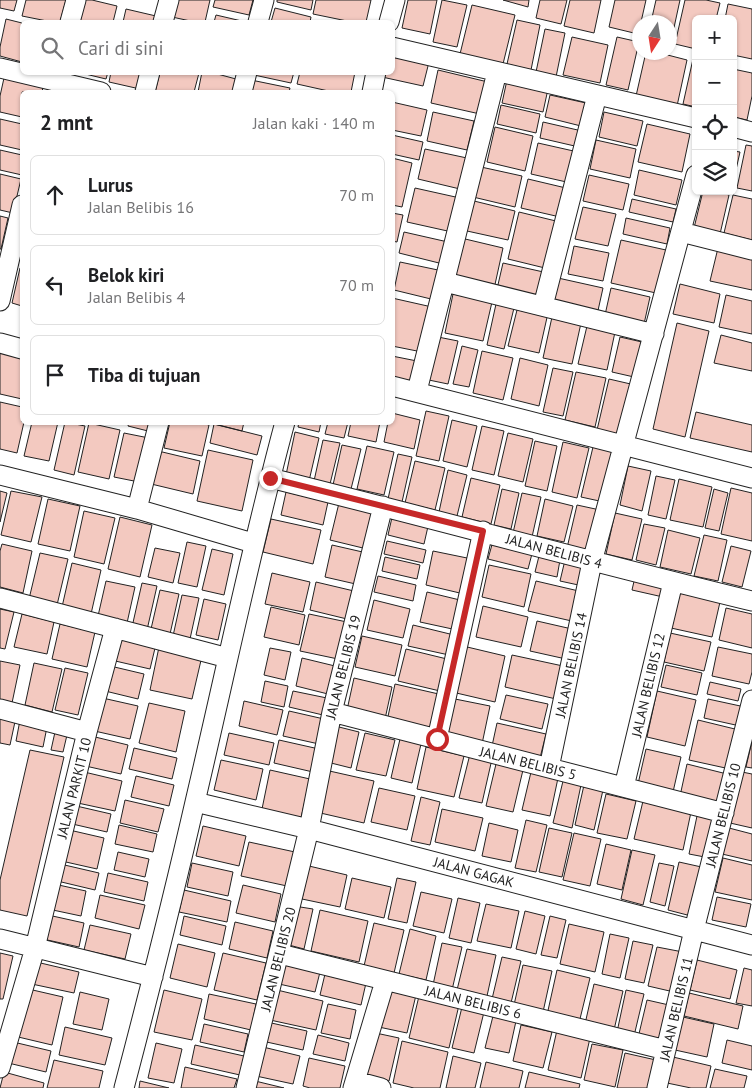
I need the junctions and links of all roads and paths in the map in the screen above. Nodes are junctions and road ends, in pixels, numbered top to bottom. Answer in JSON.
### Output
{"nodes":[{"id":1,"x":76,"y":0,"type":"edge"},
{"id":2,"x":169,"y":0,"type":"edge"},
{"id":3,"x":264,"y":0,"type":"edge"},
{"id":4,"x":395,"y":0,"type":"edge"},
{"id":5,"x":71,"y":20,"type":"edge"},
{"id":6,"x":164,"y":20,"type":"edge"},
{"id":7,"x":259,"y":20,"type":"edge"},
{"id":8,"x":390,"y":20,"type":"edge"},
{"id":9,"x":395,"y":47,"type":"edge"},
{"id":10,"x":0,"y":68,"type":"edge"},
{"id":11,"x":497,"y":72,"type":"junction"},
{"id":12,"x":20,"y":73,"type":"edge"},
{"id":13,"x":28,"y":75,"type":"edge"},
{"id":14,"x":149,"y":75,"type":"edge"},
{"id":15,"x":246,"y":75,"type":"edge"},
{"id":16,"x":375,"y":75,"type":"edge"},
{"id":17,"x":56,"y":82,"type":"edge"},
{"id":18,"x":91,"y":90,"type":"edge"},
{"id":19,"x":146,"y":90,"type":"edge"},
{"id":20,"x":242,"y":90,"type":"edge"},
{"id":21,"x":372,"y":90,"type":"edge"},
{"id":22,"x":597,"y":95,"type":"junction"},
{"id":23,"x":692,"y":117,"type":"edge"},
{"id":24,"x":737,"y":128,"type":"edge"},
{"id":25,"x":752,"y":132,"type":"edge"},
{"id":26,"x":692,"y":190,"type":"edge"},
{"id":27,"x":20,"y":213,"type":"edge"},
{"id":28,"x":681,"y":232,"type":"junction"},
{"id":29,"x":752,"y":250,"type":"edge"},
{"id":30,"x":445,"y":282,"type":"junction"},
{"id":31,"x":0,"y":301,"type":"edge"},
{"id":32,"x":543,"y":306,"type":"junction"},
{"id":33,"x":654,"y":334,"type":"junction"},
{"id":34,"x":0,"y":343,"type":"edge"},
{"id":35,"x":20,"y":348,"type":"edge"},
{"id":36,"x":395,"y":387,"type":"edge"},
{"id":37,"x":417,"y":391,"type":"junction"},
{"id":38,"x":158,"y":425,"type":"edge"},
{"id":39,"x":284,"y":425,"type":"edge"},
{"id":40,"x":625,"y":444,"type":"junction"},
{"id":41,"x":0,"y":475,"type":"edge"},
{"id":42,"x":270,"y":478,"type":"junction"},
{"id":43,"x":752,"y":478,"type":"edge"},
{"id":44,"x":383,"y":506,"type":"junction"},
{"id":45,"x":137,"y":509,"type":"junction"},
{"id":46,"x":483,"y":531,"type":"junction"},
{"id":47,"x":254,"y":543,"type":"junction"},
{"id":48,"x":592,"y":562,"type":"junction"},
{"id":49,"x":673,"y":582,"type":"junction"},
{"id":50,"x":0,"y":598,"type":"edge"},
{"id":51,"x":752,"y":601,"type":"edge"},
{"id":52,"x":115,"y":628,"type":"junction"},
{"id":53,"x":228,"y":658,"type":"junction"},
{"id":54,"x":752,"y":700,"type":"edge"},
{"id":55,"x":0,"y":709,"type":"edge"},
{"id":56,"x":332,"y":712,"type":"junction"},
{"id":57,"x":87,"y":732,"type":"junction"},
{"id":58,"x":437,"y":739,"type":"junction"},
{"id":59,"x":549,"y":768,"type":"junction"},
{"id":60,"x":624,"y":788,"type":"junction"},
{"id":61,"x":195,"y":802,"type":"junction"},
{"id":62,"x":724,"y":813,"type":"junction"},
{"id":63,"x":310,"y":829,"type":"junction"},
{"id":64,"x":694,"y":930,"type":"junction"},
{"id":65,"x":0,"y":939,"type":"edge"},
{"id":66,"x":752,"y":945,"type":"edge"},
{"id":67,"x":34,"y":948,"type":"junction"},
{"id":68,"x":280,"y":954,"type":"junction"},
{"id":69,"x":153,"y":977,"type":"junction"},
{"id":70,"x":385,"y":980,"type":"junction"},
{"id":71,"x":666,"y":1050,"type":"junction"},
{"id":72,"x":1,"y":1059,"type":"edge"},
{"id":73,"x":354,"y":1084,"type":"edge"},
{"id":74,"x":124,"y":1088,"type":"edge"},
{"id":75,"x":246,"y":1088,"type":"edge"},
{"id":76,"x":381,"y":1088,"type":"edge"},
{"id":77,"x":657,"y":1088,"type":"edge"}],
"edges":[{"from":1,"to":5,"type":"street"},
{"from":2,"to":6,"type":"street"},
{"from":3,"to":7,"type":"street"},
{"from":4,"to":8,"type":"street"},
{"from":9,"to":11,"type":"street"},
{"from":10,"to":12,"type":"street"},
{"from":11,"to":22,"type":"street"},
{"from":11,"to":30,"type":"street"},
{"from":13,"to":17,"type":"street"},
{"from":14,"to":19,"type":"street"},
{"from":15,"to":20,"type":"street"},
{"from":16,"to":21,"type":"street"},
{"from":17,"to":18,"type":"street"},
{"from":22,"to":23,"type":"street"},
{"from":22,"to":32,"type":"street"},
{"from":24,"to":25,"type":"street"},
{"from":26,"to":28,"type":"street","name":"JALAN BELIBIS 14"},
{"from":27,"to":31,"type":"street"},
{"from":28,"to":29,"type":"street"},
{"from":28,"to":33,"type":"street","name":"JALAN BELIBIS 14"},
{"from":30,"to":32,"type":"street"},
{"from":30,"to":37,"type":"street"},
{"from":32,"to":33,"type":"street"},
{"from":33,"to":40,"type":"street","name":"JALAN BELIBIS 14"},
{"from":34,"to":35,"type":"street"},
{"from":36,"to":37,"type":"street"},
{"from":37,"to":40,"type":"street"},
{"from":38,"to":45,"type":"street"},
{"from":39,"to":42,"type":"street"},
{"from":40,"to":43,"type":"street"},
{"from":40,"to":48,"type":"street","name":"JALAN BELIBIS 14"},
{"from":41,"to":45,"type":"street"},
{"from":42,"to":44,"type":"street","name":"JALAN BELIBIS 4"},
{"from":42,"to":47,"type":"street"},
{"from":44,"to":46,"type":"street","name":"JALAN BELIBIS 4"},
{"from":44,"to":56,"type":"street","name":"JALAN BELIBIS 19"},
{"from":45,"to":47,"type":"street"},
{"from":46,"to":48,"type":"street","name":"JALAN BELIBIS 4"},
{"from":46,"to":58,"type":"street"},
{"from":47,"to":53,"type":"street"},
{"from":48,"to":49,"type":"street","name":"JALAN BELIBIS 4"},
{"from":48,"to":59,"type":"street","name":"JALAN BELIBIS 14"},
{"from":49,"to":51,"type":"street","name":"JALAN BELIBIS 4"},
{"from":49,"to":60,"type":"street","name":"JALAN BELIBIS 12"},
{"from":50,"to":52,"type":"street"},
{"from":52,"to":53,"type":"street"},
{"from":52,"to":57,"type":"street","name":"JALAN PARKIT 10"},
{"from":53,"to":61,"type":"street"},
{"from":54,"to":62,"type":"street","name":"JALAN BELIBIS 10"},
{"from":55,"to":57,"type":"street"},
{"from":56,"to":58,"type":"street","name":"JALAN BELIBIS 5"},
{"from":56,"to":63,"type":"street","name":"JALAN BELIBIS 19"},
{"from":57,"to":67,"type":"street","name":"JALAN PARKIT 10"},
{"from":58,"to":59,"type":"street","name":"JALAN BELIBIS 5"},
{"from":59,"to":60,"type":"street","name":"JALAN BELIBIS 5"},
{"from":60,"to":62,"type":"street","name":"JALAN BELIBIS 5"},
{"from":61,"to":63,"type":"street","name":"JALAN GAGAK"},
{"from":61,"to":69,"type":"street"},
{"from":62,"to":64,"type":"street","name":"JALAN BELIBIS 10"},
{"from":63,"to":64,"type":"street","name":"JALAN GAGAK"},
{"from":63,"to":68,"type":"street","name":"JALAN BELIBIS 20"},
{"from":64,"to":66,"type":"street","name":"JALAN GAGAK"},
{"from":64,"to":71,"type":"street","name":"JALAN BELIBIS 11"},
{"from":65,"to":67,"type":"street"},
{"from":67,"to":69,"type":"street"},
{"from":67,"to":72,"type":"street","name":"JALAN PARKIT 10"},
{"from":68,"to":70,"type":"street","name":"JALAN BELIBIS 6"},
{"from":68,"to":75,"type":"street","name":"JALAN BELIBIS 20"},
{"from":69,"to":74,"type":"street"},
{"from":70,"to":71,"type":"street","name":"JALAN BELIBIS 6"},
{"from":70,"to":73,"type":"street"},
{"from":71,"to":77,"type":"street","name":"JALAN BELIBIS 11"},
{"from":73,"to":76,"type":"street"}]}
